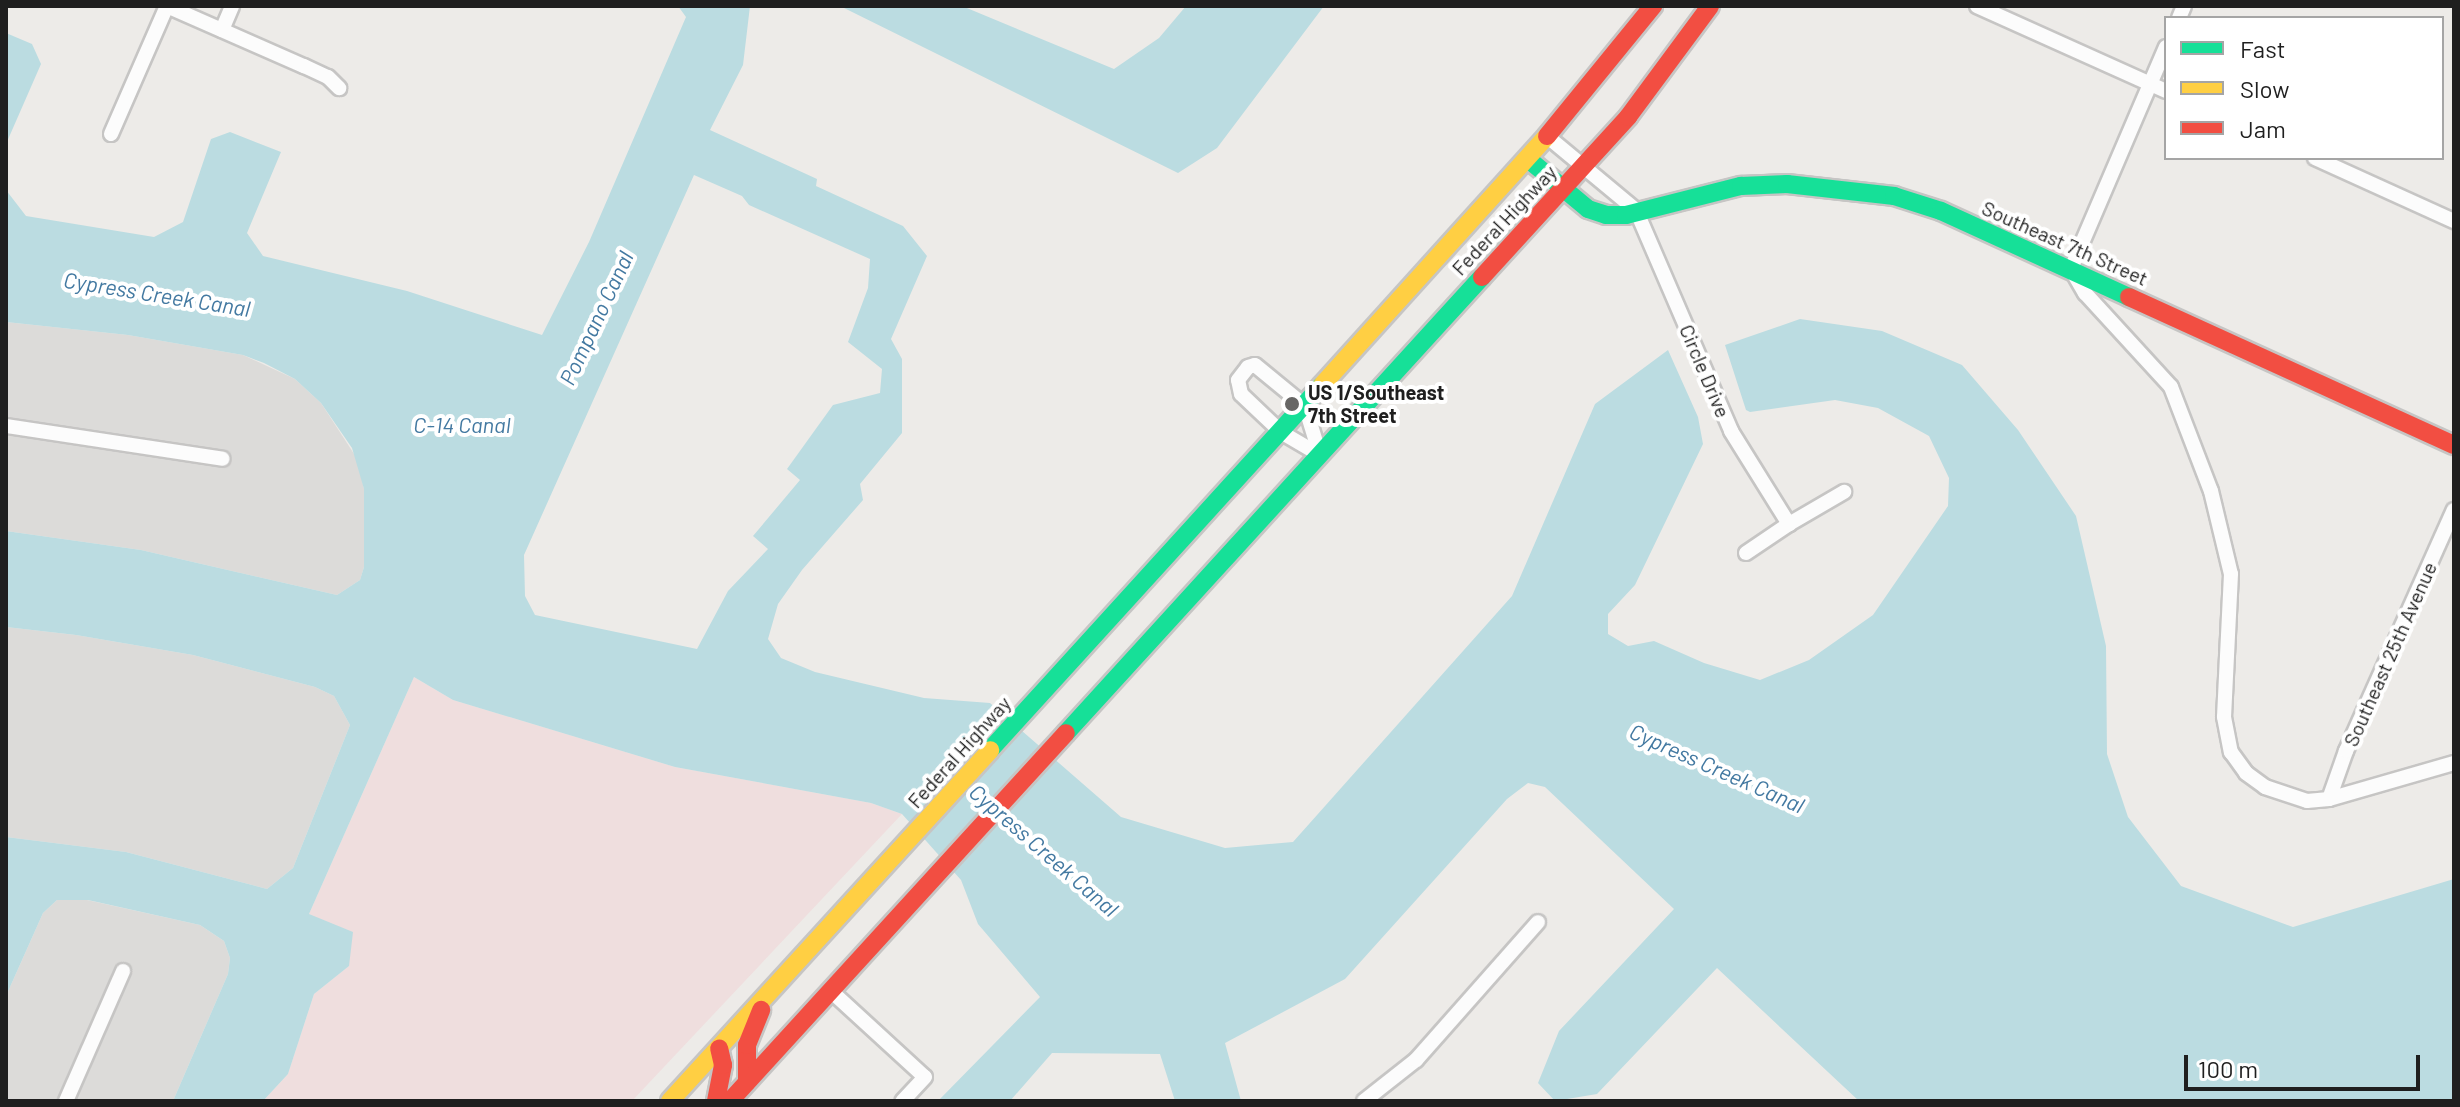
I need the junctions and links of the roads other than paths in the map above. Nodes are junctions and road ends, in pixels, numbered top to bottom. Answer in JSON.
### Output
{"nodes":[{"id":1,"x":167,"y":6,"type":"edge"},
{"id":2,"x":232,"y":6,"type":"edge"},
{"id":3,"x":1653,"y":6,"type":"edge"},
{"id":4,"x":1710,"y":6,"type":"edge"},
{"id":5,"x":1977,"y":6,"type":"edge"},
{"id":6,"x":222,"y":30,"type":"junction"},
{"id":7,"x":2164,"y":52,"type":"edge"},
{"id":8,"x":2150,"y":84,"type":"junction"},
{"id":9,"x":339,"y":88,"type":"dead end"},
{"id":10,"x":2164,"y":90,"type":"edge"},
{"id":11,"x":111,"y":134,"type":"dead end"},
{"id":12,"x":1548,"y":137,"type":"junction"},
{"id":13,"x":1528,"y":159,"type":"junction"},
{"id":14,"x":2319,"y":160,"type":"edge"},
{"id":15,"x":1584,"y":166,"type":"junction"},
{"id":16,"x":1563,"y":189,"type":"junction"},
{"id":17,"x":1636,"y":210,"type":"junction"},
{"id":18,"x":2454,"y":221,"type":"edge"},
{"id":19,"x":2071,"y":269,"type":"junction"},
{"id":20,"x":1305,"y":406,"type":"junction"},
{"id":21,"x":6,"y":426,"type":"edge"},
{"id":22,"x":1281,"y":432,"type":"junction"},
{"id":23,"x":2454,"y":445,"type":"edge"},
{"id":24,"x":1320,"y":455,"type":"junction"},
{"id":25,"x":223,"y":459,"type":"dead end"},
{"id":26,"x":1844,"y":492,"type":"dead end"},
{"id":27,"x":2454,"y":510,"type":"edge"},
{"id":28,"x":1789,"y":524,"type":"junction"},
{"id":29,"x":1746,"y":553,"type":"dead end"},
{"id":30,"x":2454,"y":763,"type":"edge"},
{"id":31,"x":2329,"y":799,"type":"junction"},
{"id":32,"x":1538,"y":922,"type":"dead end"},
{"id":33,"x":123,"y":971,"type":"dead end"},
{"id":34,"x":831,"y":991,"type":"junction"},
{"id":35,"x":766,"y":996,"type":"junction"},
{"id":36,"x":719,"y":1048,"type":"junction"},
{"id":37,"x":747,"y":1082,"type":"junction"},
{"id":38,"x":66,"y":1101,"type":"edge"},
{"id":39,"x":670,"y":1101,"type":"edge"},
{"id":40,"x":716,"y":1101,"type":"edge"},
{"id":41,"x":730,"y":1101,"type":"edge"},
{"id":42,"x":903,"y":1101,"type":"edge"},
{"id":43,"x":1364,"y":1101,"type":"edge"}],
"edges":[{"from":1,"to":6,"type":"street"},
{"from":1,"to":11,"type":"street"},
{"from":2,"to":6,"type":"street"},
{"from":3,"to":12,"type":"main road","name":"Federal Highway"},
{"from":4,"to":15,"type":"main road","name":"Federal Highway"},
{"from":5,"to":8,"type":"street"},
{"from":6,"to":9,"type":"street"},
{"from":7,"to":8,"type":"street"},
{"from":8,"to":10,"type":"street"},
{"from":8,"to":19,"type":"street"},
{"from":12,"to":13,"type":"main road","name":"Federal Highway"},
{"from":12,"to":15,"type":"street"},
{"from":13,"to":16,"type":"main road","name":"Southeast 7th Street"},
{"from":13,"to":20,"type":"main road","name":"Federal Highway"},
{"from":14,"to":18,"type":"street"},
{"from":15,"to":16,"type":"main road","name":"Federal Highway"},
{"from":15,"to":17,"type":"street"},
{"from":16,"to":17,"type":"main road","name":"Southeast 7th Street"},
{"from":16,"to":24,"type":"main road","name":"Federal Highway"},
{"from":17,"to":19,"type":"main road","name":"Southeast 7th Street"},
{"from":17,"to":28,"type":"street","name":"Circle Drive"},
{"from":19,"to":23,"type":"main road","name":"Southeast 7th Street"},
{"from":19,"to":31,"type":"street"},
{"from":20,"to":22,"type":"main road","name":"Federal Highway"},
{"from":20,"to":22,"type":"street"},
{"from":20,"to":24,"type":"street"},
{"from":21,"to":25,"type":"street"},
{"from":22,"to":24,"type":"street"},
{"from":22,"to":35,"type":"main road","name":"Federal Highway"},
{"from":24,"to":34,"type":"main road","name":"Federal Highway"},
{"from":26,"to":28,"type":"street"},
{"from":27,"to":31,"type":"street","name":"Southeast 25th Avenue"},
{"from":28,"to":29,"type":"street"},
{"from":30,"to":31,"type":"street"},
{"from":32,"to":43,"type":"street"},
{"from":33,"to":38,"type":"street"},
{"from":34,"to":37,"type":"main road","name":"Federal Highway"},
{"from":34,"to":42,"type":"street"},
{"from":35,"to":36,"type":"main road","name":"Federal Highway"},
{"from":35,"to":37,"type":"main road"},
{"from":36,"to":39,"type":"main road","name":"Federal Highway"},
{"from":36,"to":40,"type":"main road"},
{"from":37,"to":41,"type":"main road","name":"Federal Highway"}]}
